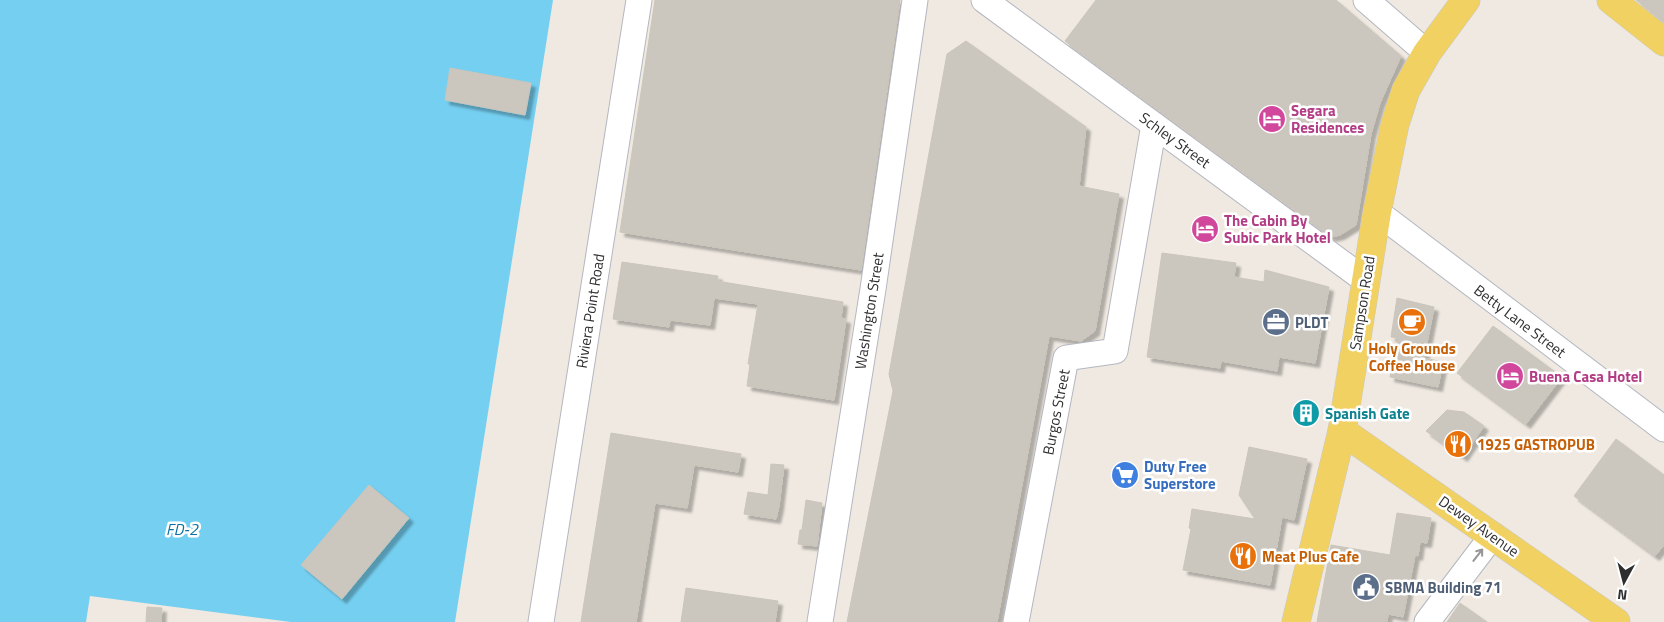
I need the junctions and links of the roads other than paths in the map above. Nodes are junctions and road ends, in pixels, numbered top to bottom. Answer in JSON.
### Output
{"nodes":[{"id":1,"x":638,"y":0,"type":"edge"},
{"id":2,"x":915,"y":0,"type":"edge"},
{"id":3,"x":984,"y":0,"type":"edge"},
{"id":4,"x":1366,"y":0,"type":"edge"},
{"id":5,"x":1466,"y":0,"type":"edge"},
{"id":6,"x":1611,"y":0,"type":"edge"},
{"id":7,"x":1664,"y":42,"type":"edge"},
{"id":8,"x":1427,"y":53,"type":"junction"},
{"id":9,"x":1154,"y":125,"type":"junction"},
{"id":10,"x":1377,"y":212,"type":"junction"},
{"id":11,"x":1365,"y":280,"type":"junction"},
{"id":12,"x":1664,"y":429,"type":"edge"},
{"id":13,"x":1342,"y":431,"type":"junction"},
{"id":14,"x":1493,"y":535,"type":"junction"},
{"id":15,"x":541,"y":622,"type":"edge"},
{"id":16,"x":820,"y":622,"type":"edge"},
{"id":17,"x":1016,"y":622,"type":"edge"},
{"id":18,"x":1296,"y":622,"type":"edge"},
{"id":19,"x":1427,"y":622,"type":"edge"},
{"id":20,"x":1616,"y":622,"type":"edge"}],
"edges":[{"from":1,"to":15,"type":"street","name":"Riviera Point Road"},
{"from":2,"to":16,"type":"street","name":"Washington Street"},
{"from":3,"to":9,"type":"street","name":"Schley Street"},
{"from":4,"to":8,"type":"street"},
{"from":5,"to":8,"type":"main road","name":"Sampson Road"},
{"from":6,"to":7,"type":"main road"},
{"from":8,"to":10,"type":"main road","name":"Sampson Road"},
{"from":9,"to":11,"type":"street","name":"Schley Street"},
{"from":9,"to":17,"type":"street","name":"Burgos Street"},
{"from":10,"to":11,"type":"main road","name":"Sampson Road"},
{"from":10,"to":12,"type":"street","name":"Betty Lane Street"},
{"from":11,"to":13,"type":"main road","name":"Sampson Road"},
{"from":13,"to":14,"type":"main road","name":"Dewey Avenue"},
{"from":13,"to":18,"type":"main road","name":"Sampson Road"},
{"from":19,"to":14,"type":"street","one_way":true},
{"from":14,"to":20,"type":"main road","name":"Dewey Avenue"}]}
